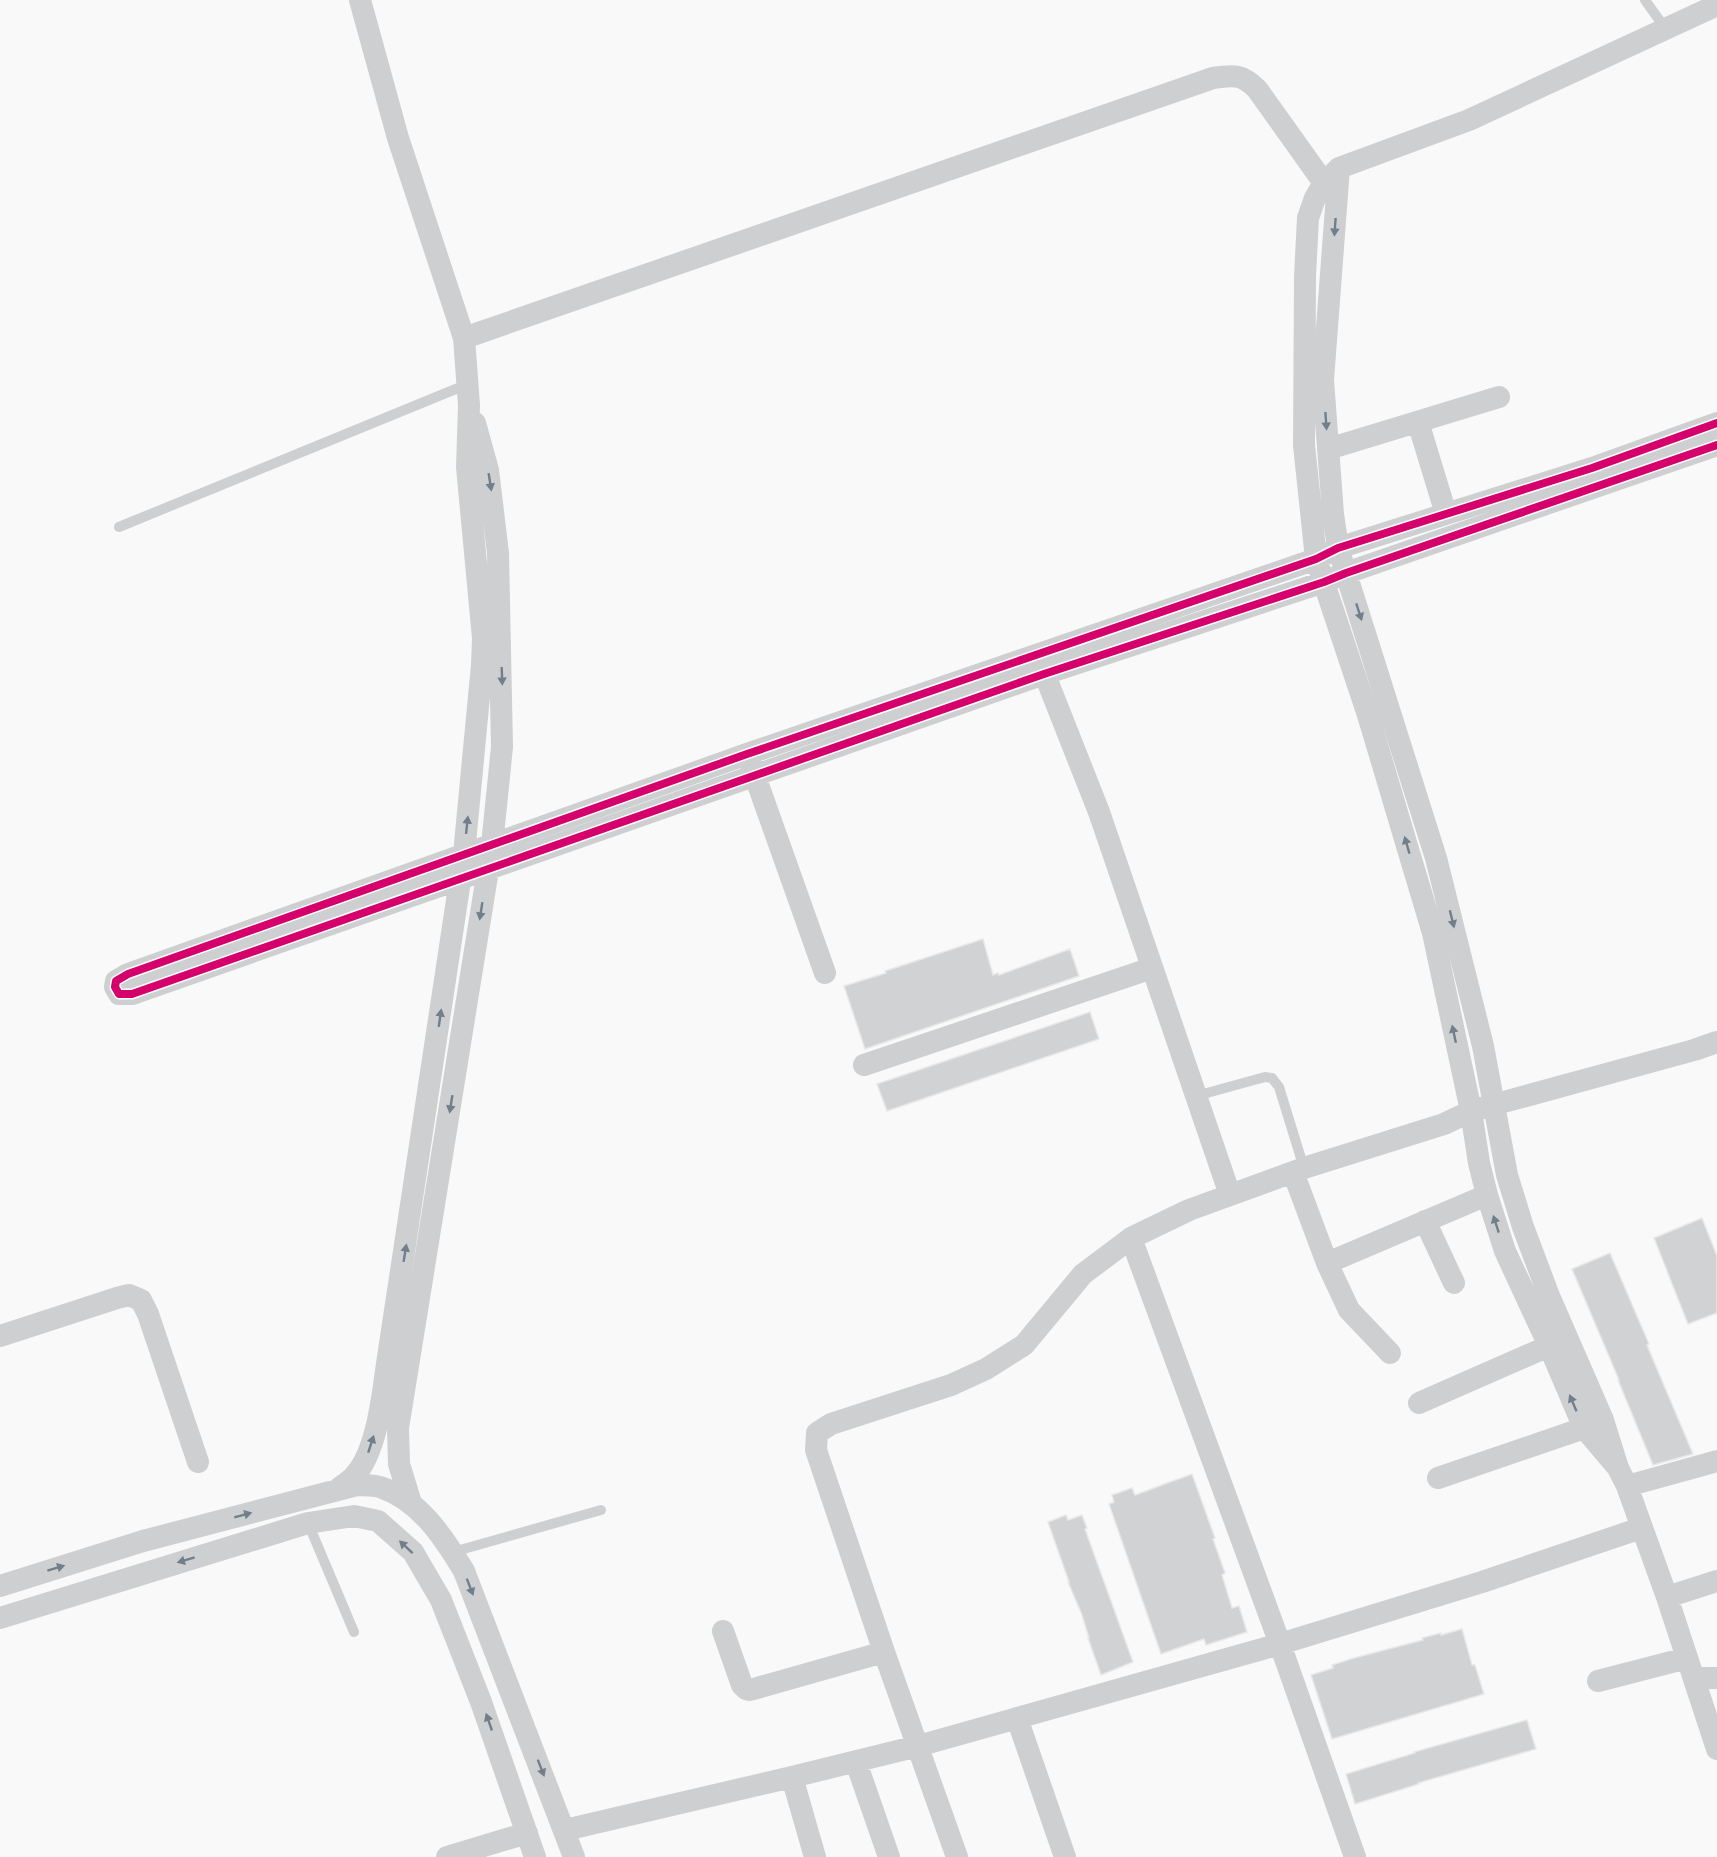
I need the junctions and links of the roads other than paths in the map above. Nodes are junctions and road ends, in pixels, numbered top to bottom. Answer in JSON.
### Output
{"nodes":[{"id":1,"x":360,"y":0,"type":"edge"},
{"id":2,"x":1645,"y":0,"type":"edge"},
{"id":3,"x":1717,"y":5,"type":"edge"},
{"id":4,"x":1665,"y":28,"type":"junction"},
{"id":5,"x":1332,"y":176,"type":"junction"},
{"id":6,"x":464,"y":338,"type":"junction"},
{"id":7,"x":469,"y":394,"type":"junction"},
{"id":8,"x":1498,"y":397,"type":"dead end"},
{"id":9,"x":1418,"y":422,"type":"junction"},
{"id":10,"x":1717,"y":423,"type":"edge"},
{"id":11,"x":1717,"y":445,"type":"edge"},
{"id":12,"x":1328,"y":449,"type":"junction"},
{"id":13,"x":1446,"y":514,"type":"junction"},
{"id":14,"x":119,"y":527,"type":"dead end"},
{"id":15,"x":1338,"y":548,"type":"junction"},
{"id":16,"x":1316,"y":559,"type":"junction"},
{"id":17,"x":1346,"y":573,"type":"junction"},
{"id":18,"x":1324,"y":582,"type":"junction"},
{"id":19,"x":1040,"y":664,"type":"junction"},
{"id":20,"x":751,"y":765,"type":"junction"},
{"id":21,"x":492,"y":845,"type":"junction"},
{"id":22,"x":464,"y":854,"type":"junction"},
{"id":23,"x":488,"y":870,"type":"junction"},
{"id":24,"x":460,"y":879,"type":"junction"},
{"id":25,"x":1152,"y":968,"type":"junction"},
{"id":26,"x":825,"y":973,"type":"dead end"},
{"id":27,"x":1717,"y":1042,"type":"edge"},
{"id":28,"x":1717,"y":1057,"type":"edge"},
{"id":29,"x":864,"y":1065,"type":"dead end"},
{"id":30,"x":1196,"y":1096,"type":"junction"},
{"id":31,"x":1495,"y":1111,"type":"junction"},
{"id":32,"x":1472,"y":1117,"type":"junction"},
{"id":33,"x":1299,"y":1170,"type":"junction"},
{"id":34,"x":1230,"y":1195,"type":"junction"},
{"id":35,"x":1487,"y":1195,"type":"junction"},
{"id":36,"x":1425,"y":1221,"type":"junction"},
{"id":37,"x":1131,"y":1238,"type":"junction"},
{"id":38,"x":1327,"y":1263,"type":"junction"},
{"id":39,"x":1454,"y":1284,"type":"dead end"},
{"id":40,"x":0,"y":1336,"type":"edge"},
{"id":41,"x":1549,"y":1346,"type":"junction"},
{"id":42,"x":1390,"y":1353,"type":"dead end"},
{"id":43,"x":1419,"y":1403,"type":"dead end"},
{"id":44,"x":1584,"y":1428,"type":"junction"},
{"id":45,"x":1717,"y":1461,"type":"edge"},
{"id":46,"x":198,"y":1462,"type":"dead end"},
{"id":47,"x":1623,"y":1477,"type":"junction"},
{"id":48,"x":1438,"y":1479,"type":"dead end"},
{"id":49,"x":337,"y":1490,"type":"junction"},
{"id":50,"x":411,"y":1503,"type":"junction"},
{"id":51,"x":601,"y":1510,"type":"dead end"},
{"id":52,"x":308,"y":1523,"type":"junction"},
{"id":53,"x":1641,"y":1528,"type":"junction"},
{"id":54,"x":453,"y":1552,"type":"junction"},
{"id":55,"x":1717,"y":1581,"type":"edge"},
{"id":56,"x":0,"y":1586,"type":"edge"},
{"id":57,"x":1667,"y":1597,"type":"junction"},
{"id":58,"x":0,"y":1618,"type":"edge"},
{"id":59,"x":723,"y":1631,"type":"dead end"},
{"id":60,"x":354,"y":1632,"type":"dead end"},
{"id":61,"x":1280,"y":1644,"type":"junction"},
{"id":62,"x":884,"y":1652,"type":"junction"},
{"id":63,"x":1690,"y":1668,"type":"junction"},
{"id":64,"x":1717,"y":1678,"type":"edge"},
{"id":65,"x":1598,"y":1681,"type":"dead end"},
{"id":66,"x":1017,"y":1718,"type":"junction"},
{"id":67,"x":918,"y":1746,"type":"junction"},
{"id":68,"x":1717,"y":1749,"type":"edge"},
{"id":69,"x":856,"y":1762,"type":"junction"},
{"id":70,"x":792,"y":1778,"type":"junction"},
{"id":71,"x":565,"y":1830,"type":"junction"},
{"id":72,"x":527,"y":1833,"type":"junction"},
{"id":73,"x":447,"y":1857,"type":"edge"},
{"id":74,"x":535,"y":1857,"type":"edge"},
{"id":75,"x":574,"y":1857,"type":"edge"},
{"id":76,"x":815,"y":1857,"type":"edge"},
{"id":77,"x":889,"y":1857,"type":"edge"},
{"id":78,"x":957,"y":1857,"type":"edge"},
{"id":79,"x":1065,"y":1857,"type":"edge"},
{"id":80,"x":1355,"y":1857,"type":"edge"}],
"edges":[{"from":1,"to":6,"type":"street"},
{"from":2,"to":4,"type":"lane"},
{"from":3,"to":4,"type":"street"},
{"from":4,"to":5,"type":"street"},
{"from":5,"to":6,"type":"street"},
{"from":5,"to":12,"type":"street","one_way":true},
{"from":5,"to":16,"type":"street"},
{"from":6,"to":7,"type":"street"},
{"from":7,"to":14,"type":"lane"},
{"from":7,"to":21,"type":"street","one_way":true},
{"from":22,"to":7,"type":"street","one_way":true},
{"from":8,"to":9,"type":"street"},
{"from":9,"to":12,"type":"street"},
{"from":9,"to":13,"type":"street"},
{"from":10,"to":13,"type":"street"},
{"from":11,"to":17,"type":"street"},
{"from":12,"to":15,"type":"street"},
{"from":13,"to":15,"type":"street"},
{"from":15,"to":16,"type":"street"},
{"from":15,"to":17,"type":"street"},
{"from":16,"to":18,"type":"street"},
{"from":16,"to":19,"type":"street"},
{"from":17,"to":18,"type":"street"},
{"from":17,"to":31,"type":"street","one_way":true},
{"from":18,"to":19,"type":"street"},
{"from":32,"to":18,"type":"street","one_way":true},
{"from":19,"to":20,"type":"street"},
{"from":19,"to":25,"type":"street"},
{"from":20,"to":21,"type":"street"},
{"from":20,"to":23,"type":"street"},
{"from":20,"to":26,"type":"street"},
{"from":21,"to":22,"type":"street"},
{"from":21,"to":23,"type":"street"},
{"from":22,"to":24,"type":"street"},
{"from":22,"to":24,"type":"street"},
{"from":23,"to":24,"type":"street"},
{"from":23,"to":50,"type":"street","one_way":true},
{"from":49,"to":24,"type":"street","one_way":true},
{"from":25,"to":29,"type":"street"},
{"from":25,"to":30,"type":"street"},
{"from":27,"to":31,"type":"street"},
{"from":28,"to":31,"type":"street"},
{"from":30,"to":33,"type":"lane"},
{"from":30,"to":34,"type":"street"},
{"from":31,"to":32,"type":"street"},
{"from":31,"to":47,"type":"street"},
{"from":32,"to":33,"type":"street"},
{"from":32,"to":35,"type":"street"},
{"from":33,"to":34,"type":"street"},
{"from":33,"to":38,"type":"street"},
{"from":34,"to":37,"type":"street"},
{"from":35,"to":36,"type":"street"},
{"from":41,"to":35,"type":"street","one_way":true},
{"from":36,"to":38,"type":"street"},
{"from":36,"to":39,"type":"street"},
{"from":37,"to":61,"type":"street"},
{"from":37,"to":62,"type":"street"},
{"from":38,"to":42,"type":"street"},
{"from":40,"to":46,"type":"street"},
{"from":41,"to":43,"type":"street"},
{"from":44,"to":41,"type":"street","one_way":true},
{"from":44,"to":47,"type":"street"},
{"from":44,"to":48,"type":"street"},
{"from":45,"to":47,"type":"street"},
{"from":47,"to":53,"type":"street"},
{"from":49,"to":50,"type":"street"},
{"from":56,"to":49,"type":"street","one_way":true},
{"from":50,"to":54,"type":"street"},
{"from":51,"to":54,"type":"lane"},
{"from":52,"to":58,"type":"street","one_way":true},
{"from":52,"to":60,"type":"lane"},
{"from":72,"to":52,"type":"street","one_way":true},
{"from":53,"to":57,"type":"street"},
{"from":53,"to":61,"type":"street"},
{"from":54,"to":71,"type":"street","one_way":true},
{"from":55,"to":57,"type":"street"},
{"from":57,"to":63,"type":"street"},
{"from":59,"to":62,"type":"street"},
{"from":61,"to":66,"type":"street"},
{"from":61,"to":80,"type":"street"},
{"from":62,"to":67,"type":"street"},
{"from":63,"to":64,"type":"street"},
{"from":63,"to":65,"type":"street"},
{"from":63,"to":68,"type":"street"},
{"from":66,"to":67,"type":"street"},
{"from":66,"to":79,"type":"street"},
{"from":67,"to":69,"type":"street"},
{"from":67,"to":78,"type":"street"},
{"from":69,"to":70,"type":"street"},
{"from":69,"to":77,"type":"street"},
{"from":70,"to":71,"type":"street"},
{"from":70,"to":76,"type":"street"},
{"from":71,"to":75,"type":"street"},
{"from":72,"to":73,"type":"street"},
{"from":72,"to":74,"type":"street"}]}
